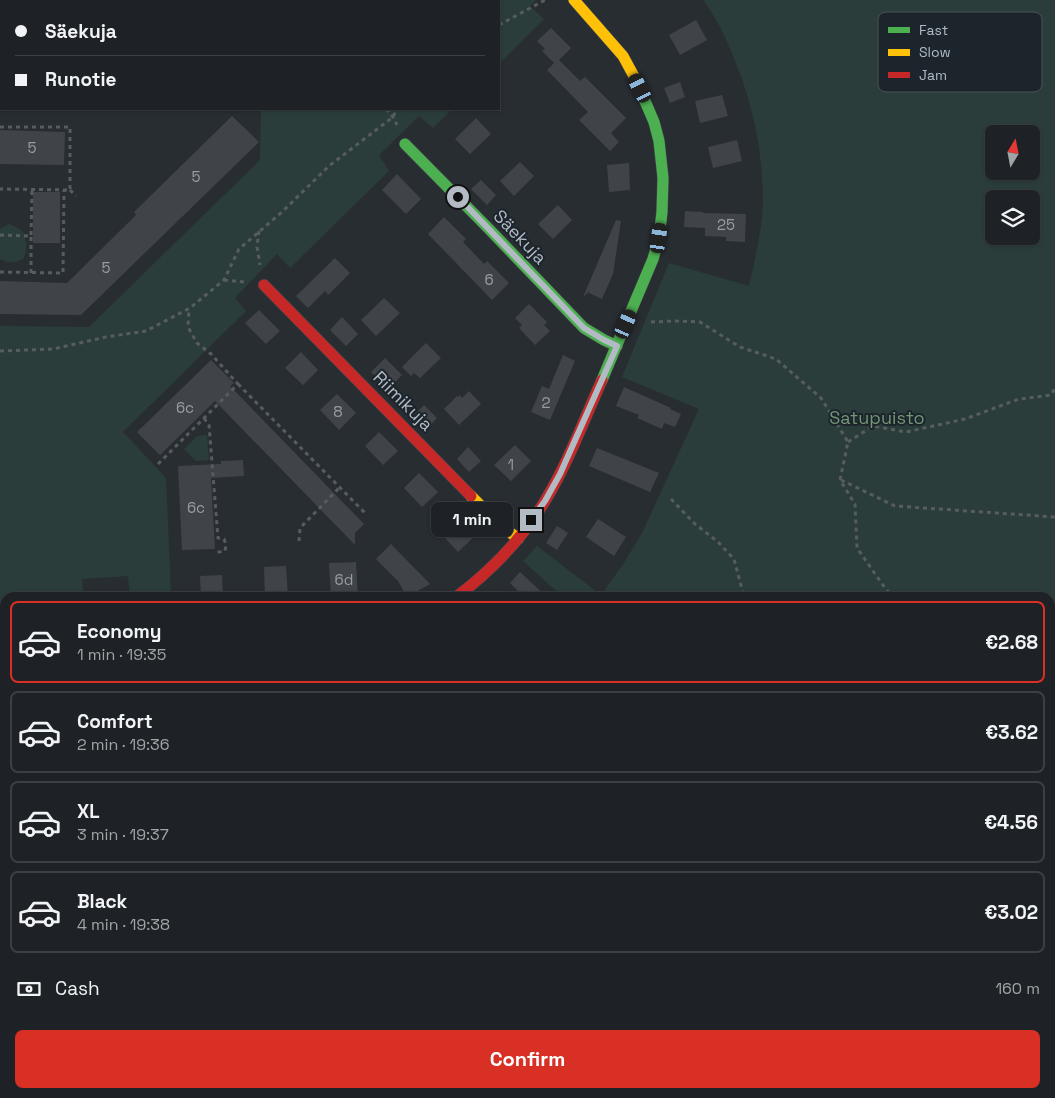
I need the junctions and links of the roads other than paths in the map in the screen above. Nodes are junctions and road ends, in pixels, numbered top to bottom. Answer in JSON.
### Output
{"nodes":[{"id":1,"x":574,"y":0,"type":"edge"},
{"id":2,"x":405,"y":144,"type":"dead end"},
{"id":3,"x":264,"y":285,"type":"road end"},
{"id":4,"x":617,"y":346,"type":"junction"},
{"id":5,"x":518,"y":539,"type":"junction"},
{"id":6,"x":463,"y":592,"type":"edge"}],
"edges":[{"from":1,"to":4,"type":"street"},
{"from":2,"to":4,"type":"street","name":"Säekuja"},
{"from":3,"to":5,"type":"street","name":"Riimikuja"},
{"from":4,"to":5,"type":"street"},
{"from":5,"to":6,"type":"street"}]}
